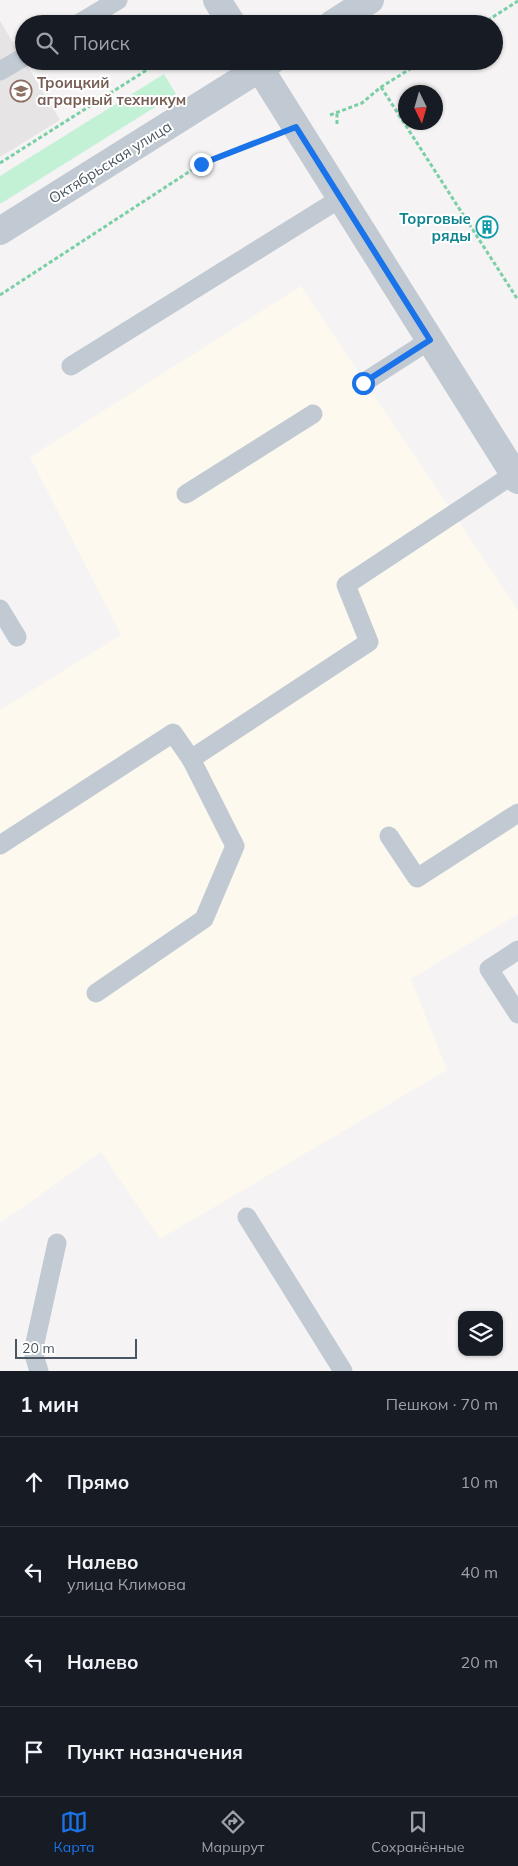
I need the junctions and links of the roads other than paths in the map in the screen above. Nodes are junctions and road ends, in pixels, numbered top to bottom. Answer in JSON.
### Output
{"nodes":[{"id":1,"x":118,"y":0,"type":"edge"},
{"id":2,"x":217,"y":0,"type":"edge"},
{"id":3,"x":370,"y":0,"type":"edge"},
{"id":4,"x":93,"y":15,"type":"edge"},
{"id":5,"x":226,"y":15,"type":"edge"},
{"id":6,"x":346,"y":15,"type":"edge"},
{"id":7,"x":15,"y":63,"type":"edge"},
{"id":8,"x":253,"y":70,"type":"edge"},
{"id":9,"x":265,"y":70,"type":"edge"},
{"id":10,"x":0,"y":72,"type":"edge"},
{"id":11,"x":341,"y":198,"type":"junction"},
{"id":12,"x":0,"y":231,"type":"edge"},
{"id":13,"x":430,"y":340,"type":"junction"},
{"id":14,"x":71,"y":366,"type":"dead end"},
{"id":15,"x":363,"y":383,"type":"dead end"},
{"id":16,"x":313,"y":414,"type":"dead end"},
{"id":17,"x":516,"y":477,"type":"edge"},
{"id":18,"x":186,"y":494,"type":"dead end"},
{"id":19,"x":0,"y":608,"type":"edge"},
{"id":20,"x":17,"y":637,"type":"dead end"},
{"id":21,"x":191,"y":759,"type":"junction"},
{"id":22,"x":518,"y":813,"type":"edge"},
{"id":23,"x":389,"y":836,"type":"dead end"},
{"id":24,"x":0,"y":846,"type":"edge"},
{"id":25,"x":518,"y":950,"type":"edge"},
{"id":26,"x":96,"y":993,"type":"dead end"},
{"id":27,"x":518,"y":1014,"type":"edge"},
{"id":28,"x":246,"y":1217,"type":"dead end"},
{"id":29,"x":57,"y":1243,"type":"dead end"},
{"id":30,"x":39,"y":1371,"type":"edge"},
{"id":31,"x":343,"y":1371,"type":"edge"}],
"edges":[{"from":1,"to":4,"type":"lane"},
{"from":2,"to":5,"type":"street"},
{"from":3,"to":6,"type":"street"},
{"from":7,"to":10,"type":"lane"},
{"from":8,"to":12,"type":"street","name":"Октябрьская улица"},
{"from":9,"to":11,"type":"street"},
{"from":11,"to":13,"type":"street"},
{"from":11,"to":14,"type":"lane"},
{"from":13,"to":15,"type":"lane"},
{"from":13,"to":17,"type":"street"},
{"from":16,"to":18,"type":"lane"},
{"from":17,"to":21,"type":"lane"},
{"from":19,"to":20,"type":"lane"},
{"from":21,"to":24,"type":"lane"},
{"from":21,"to":26,"type":"lane"},
{"from":22,"to":23,"type":"lane"},
{"from":25,"to":27,"type":"lane"},
{"from":28,"to":31,"type":"lane"},
{"from":29,"to":30,"type":"lane"}]}
